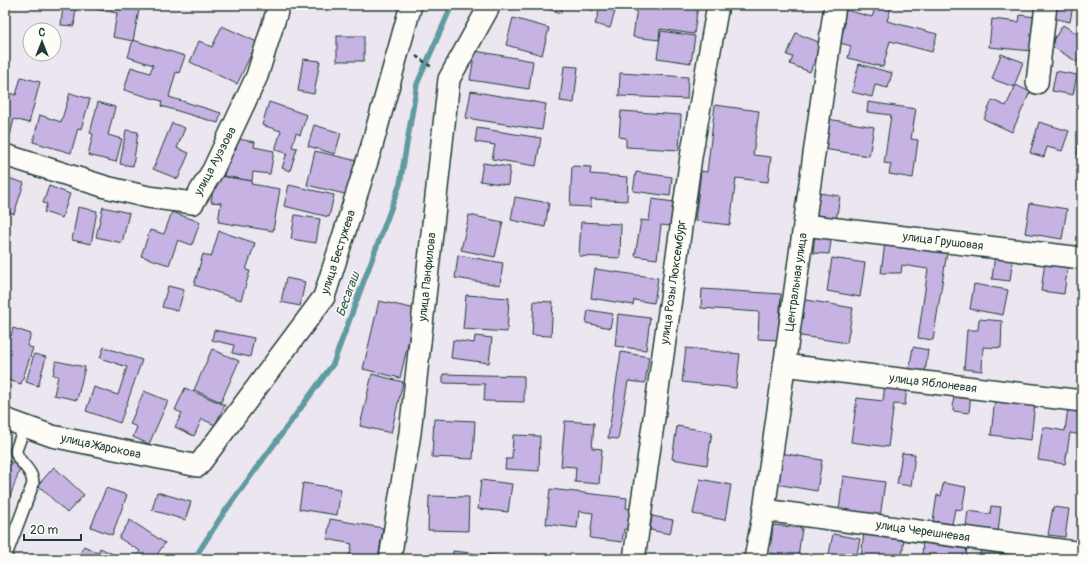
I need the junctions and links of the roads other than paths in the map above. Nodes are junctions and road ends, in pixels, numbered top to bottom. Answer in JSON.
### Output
{"nodes":[{"id":1,"x":278,"y":5,"type":"edge"},
{"id":2,"x":412,"y":5,"type":"edge"},
{"id":3,"x":490,"y":5,"type":"edge"},
{"id":4,"x":718,"y":5,"type":"edge"},
{"id":5,"x":835,"y":5,"type":"edge"},
{"id":6,"x":1046,"y":5,"type":"edge"},
{"id":7,"x":1037,"y":83,"type":"dead end"},
{"id":8,"x":5,"y":155,"type":"edge"},
{"id":9,"x":804,"y":225,"type":"junction"},
{"id":10,"x":1082,"y":258,"type":"edge"},
{"id":11,"x":784,"y":365,"type":"junction"},
{"id":12,"x":1082,"y":401,"type":"edge"},
{"id":13,"x":5,"y":419,"type":"edge"},
{"id":14,"x":25,"y":426,"type":"junction"},
{"id":15,"x":198,"y":466,"type":"joint"},
{"id":16,"x":764,"y":510,"type":"junction"},
{"id":17,"x":1082,"y":553,"type":"edge"},
{"id":18,"x":5,"y":558,"type":"edge"},
{"id":19,"x":390,"y":559,"type":"edge"},
{"id":20,"x":634,"y":559,"type":"edge"},
{"id":21,"x":755,"y":559,"type":"edge"}],
"edges":[{"from":1,"to":8,"type":"street","name":"улица Ауэзова"},
{"from":2,"to":15,"type":"street","name":"улица Бестужева"},
{"from":3,"to":19,"type":"street","name":"улица Панфилова"},
{"from":4,"to":20,"type":"street","name":"улица Розы Люксембург"},
{"from":5,"to":9,"type":"street","name":"Центральная улица"},
{"from":6,"to":7,"type":"street"},
{"from":9,"to":10,"type":"street","name":"улица Грушовая"},
{"from":9,"to":11,"type":"street","name":"Центральная улица"},
{"from":11,"to":12,"type":"street","name":"улица Яблоневая"},
{"from":11,"to":16,"type":"street","name":"Центральная улица"},
{"from":13,"to":14,"type":"street","name":"улица Жарокова"},
{"from":14,"to":15,"type":"street","name":"улица Жарокова"},
{"from":14,"to":18,"type":"lane"},
{"from":16,"to":17,"type":"street","name":"улица Черешневая"},
{"from":16,"to":21,"type":"street","name":"Центральная улица"}]}
